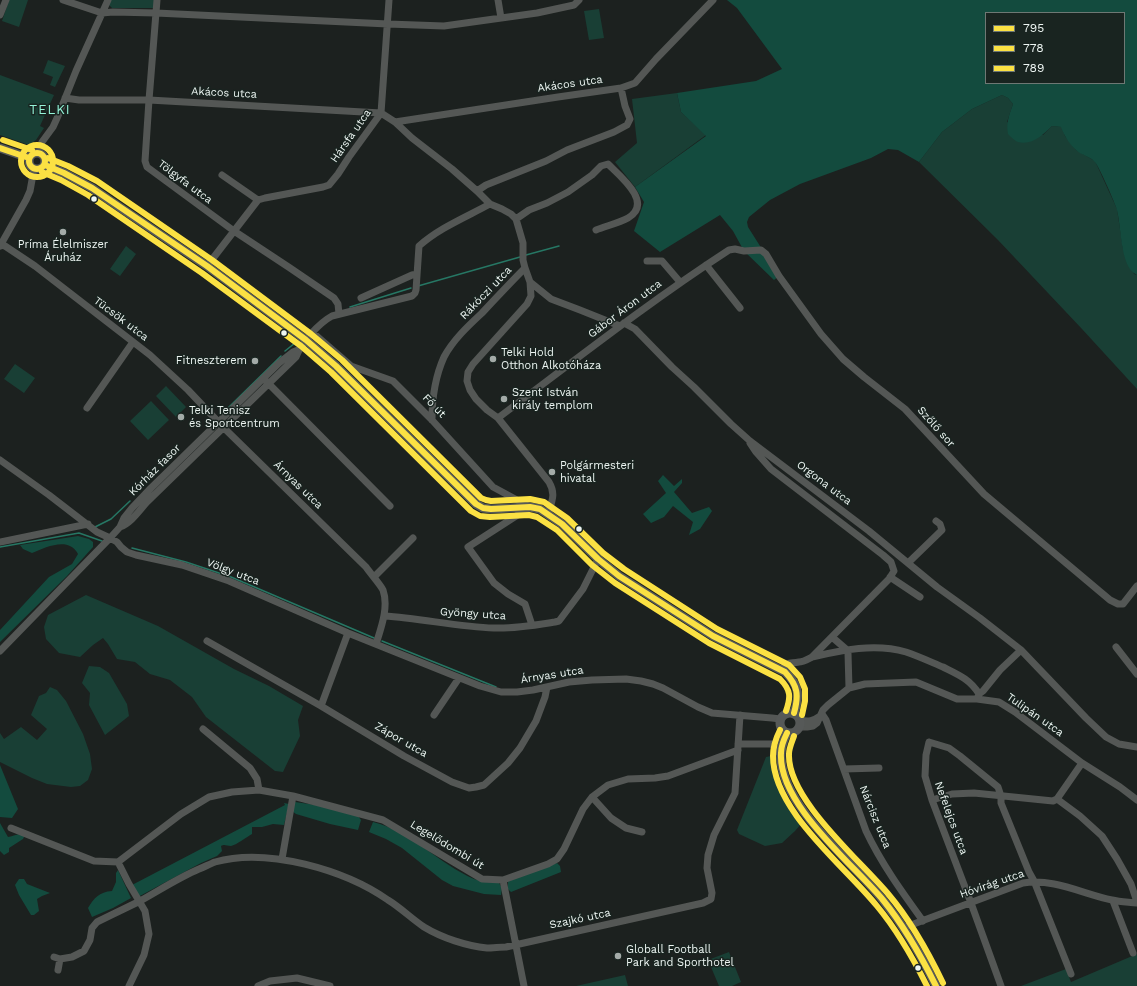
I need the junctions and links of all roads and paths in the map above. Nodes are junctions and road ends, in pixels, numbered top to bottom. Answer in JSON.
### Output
{"nodes":[{"id":1,"x":6,"y":0,"type":"edge"},
{"id":2,"x":63,"y":0,"type":"edge"},
{"id":3,"x":108,"y":0,"type":"edge"},
{"id":4,"x":157,"y":0,"type":"edge"},
{"id":5,"x":389,"y":0,"type":"edge"},
{"id":6,"x":498,"y":0,"type":"edge"},
{"id":7,"x":579,"y":0,"type":"edge"},
{"id":8,"x":713,"y":0,"type":"edge"},
{"id":9,"x":102,"y":13,"type":"junction"},
{"id":10,"x":156,"y":13,"type":"junction"},
{"id":11,"x":0,"y":15,"type":"edge"},
{"id":12,"x":501,"y":18,"type":"junction"},
{"id":13,"x":388,"y":24,"type":"junction"},
{"id":14,"x":621,"y":88,"type":"junction"},
{"id":15,"x":65,"y":98,"type":"junction"},
{"id":16,"x":149,"y":100,"type":"junction"},
{"id":17,"x":381,"y":113,"type":"junction"},
{"id":18,"x":395,"y":122,"type":"junction"},
{"id":19,"x":0,"y":148,"type":"edge"},
{"id":20,"x":39,"y":152,"type":"junction"},
{"id":21,"x":29,"y":158,"type":"junction"},
{"id":22,"x":45,"y":165,"type":"junction"},
{"id":23,"x":34,"y":168,"type":"junction"},
{"id":24,"x":222,"y":175,"type":"dead end"},
{"id":25,"x":477,"y":191,"type":"junction"},
{"id":26,"x":258,"y":200,"type":"junction"},
{"id":27,"x":490,"y":204,"type":"junction"},
{"id":28,"x":516,"y":218,"type":"junction"},
{"id":29,"x":596,"y":230,"type":"dead end"},
{"id":30,"x":234,"y":231,"type":"junction"},
{"id":31,"x":0,"y":245,"type":"edge"},
{"id":32,"x":729,"y":250,"type":"joint"},
{"id":33,"x":647,"y":261,"type":"dead end"},
{"id":34,"x":706,"y":264,"type":"junction"},
{"id":35,"x":207,"y":266,"type":"junction"},
{"id":36,"x":525,"y":268,"type":"junction"},
{"id":37,"x":417,"y":274,"type":"junction"},
{"id":38,"x":530,"y":282,"type":"junction"},
{"id":39,"x":680,"y":282,"type":"junction"},
{"id":40,"x":361,"y":298,"type":"dead end"},
{"id":41,"x":740,"y":308,"type":"dead end"},
{"id":42,"x":339,"y":314,"type":"junction"},
{"id":43,"x":622,"y":325,"type":"junction"},
{"id":44,"x":313,"y":333,"type":"junction"},
{"id":45,"x":306,"y":340,"type":"junction"},
{"id":46,"x":133,"y":342,"type":"junction"},
{"id":47,"x":266,"y":381,"type":"junction"},
{"id":48,"x":87,"y":408,"type":"dead end"},
{"id":49,"x":498,"y":418,"type":"junction"},
{"id":50,"x":432,"y":420,"type":"junction"},
{"id":51,"x":221,"y":426,"type":"junction"},
{"id":52,"x":750,"y":441,"type":"junction"},
{"id":53,"x":0,"y":460,"type":"edge"},
{"id":54,"x":390,"y":506,"type":"dead end"},
{"id":55,"x":530,"y":507,"type":"junction"},
{"id":56,"x":548,"y":514,"type":"junction"},
{"id":57,"x":936,"y":521,"type":"dead end"},
{"id":58,"x":88,"y":524,"type":"junction"},
{"id":59,"x":110,"y":538,"type":"junction"},
{"id":60,"x":413,"y":538,"type":"dead end"},
{"id":61,"x":0,"y":542,"type":"edge"},
{"id":62,"x":598,"y":559,"type":"junction"},
{"id":63,"x":908,"y":563,"type":"junction"},
{"id":64,"x":892,"y":574,"type":"junction"},
{"id":65,"x":374,"y":577,"type":"junction"},
{"id":66,"x":1137,"y":586,"type":"edge"},
{"id":67,"x":920,"y":596,"type":"dead end"},
{"id":68,"x":384,"y":616,"type":"junction"},
{"id":69,"x":532,"y":625,"type":"junction"},
{"id":70,"x":348,"y":633,"type":"junction"},
{"id":71,"x":832,"y":637,"type":"junction"},
{"id":72,"x":207,"y":641,"type":"dead end"},
{"id":73,"x":376,"y":644,"type":"junction"},
{"id":74,"x":1116,"y":647,"type":"dead end"},
{"id":75,"x":847,"y":650,"type":"junction"},
{"id":76,"x":1021,"y":650,"type":"junction"},
{"id":77,"x":0,"y":651,"type":"edge"},
{"id":78,"x":812,"y":657,"type":"junction"},
{"id":79,"x":781,"y":670,"type":"junction"},
{"id":80,"x":1137,"y":674,"type":"edge"},
{"id":81,"x":459,"y":678,"type":"junction"},
{"id":82,"x":547,"y":688,"type":"junction"},
{"id":83,"x":850,"y":688,"type":"junction"},
{"id":84,"x":978,"y":696,"type":"junction"},
{"id":85,"x":321,"y":706,"type":"junction"},
{"id":86,"x":822,"y":714,"type":"junction"},
{"id":87,"x":434,"y":715,"type":"dead end"},
{"id":88,"x":740,"y":715,"type":"junction"},
{"id":89,"x":780,"y":719,"type":"junction"},
{"id":90,"x":798,"y":720,"type":"junction"},
{"id":91,"x":202,"y":729,"type":"dead end"},
{"id":92,"x":787,"y":733,"type":"junction"},
{"id":93,"x":738,"y":747,"type":"junction"},
{"id":94,"x":1137,"y":747,"type":"edge"},
{"id":95,"x":775,"y":752,"type":"dead end"},
{"id":96,"x":1082,"y":763,"type":"junction"},
{"id":97,"x":879,"y":768,"type":"dead end"},
{"id":98,"x":844,"y":769,"type":"junction"},
{"id":99,"x":259,"y":790,"type":"junction"},
{"id":100,"x":293,"y":796,"type":"junction"},
{"id":101,"x":1001,"y":796,"type":"junction"},
{"id":102,"x":592,"y":797,"type":"junction"},
{"id":103,"x":1057,"y":799,"type":"junction"},
{"id":104,"x":932,"y":800,"type":"junction"},
{"id":105,"x":1137,"y":800,"type":"edge"},
{"id":106,"x":11,"y":828,"type":"dead end"},
{"id":107,"x":642,"y":832,"type":"dead end"},
{"id":108,"x":282,"y":859,"type":"junction"},
{"id":109,"x":118,"y":862,"type":"junction"},
{"id":110,"x":503,"y":880,"type":"junction"},
{"id":111,"x":1034,"y":881,"type":"junction"},
{"id":112,"x":139,"y":901,"type":"junction"},
{"id":113,"x":1113,"y":901,"type":"junction"},
{"id":114,"x":1137,"y":902,"type":"edge"},
{"id":115,"x":971,"y":903,"type":"junction"},
{"id":116,"x":923,"y":920,"type":"junction"},
{"id":117,"x":903,"y":928,"type":"junction"},
{"id":118,"x":515,"y":944,"type":"junction"},
{"id":119,"x":1133,"y":953,"type":"dead end"},
{"id":120,"x":58,"y":970,"type":"dead end"},
{"id":121,"x":1071,"y":974,"type":"dead end"},
{"id":122,"x":128,"y":986,"type":"edge"},
{"id":123,"x":258,"y":986,"type":"edge"},
{"id":124,"x":330,"y":986,"type":"edge"},
{"id":125,"x":524,"y":986,"type":"edge"},
{"id":126,"x":936,"y":986,"type":"edge"},
{"id":127,"x":1001,"y":986,"type":"edge"}],
"edges":[{"from":1,"to":11,"type":"street"},
{"from":2,"to":9,"type":"street"},
{"from":3,"to":9,"type":"street"},
{"from":4,"to":10,"type":"street","name":"Tölgyfa utca"},
{"from":5,"to":13,"type":"street","name":"Hársfa utca"},
{"from":6,"to":12,"type":"street"},
{"from":7,"to":12,"type":"street"},
{"from":8,"to":14,"type":"street","name":"Akácos utca"},
{"from":9,"to":10,"type":"street"},
{"from":9,"to":15,"type":"street"},
{"from":10,"to":13,"type":"street"},
{"from":10,"to":16,"type":"street","name":"Tölgyfa utca"},
{"from":12,"to":13,"type":"street"},
{"from":13,"to":17,"type":"street","name":"Hársfa utca"},
{"from":14,"to":18,"type":"street","name":"Akácos utca"},
{"from":14,"to":25,"type":"street"},
{"from":15,"to":16,"type":"street","name":"Akácos utca"},
{"from":15,"to":20,"type":"street"},
{"from":16,"to":17,"type":"street","name":"Akácos utca"},
{"from":16,"to":30,"type":"street","name":"Tölgyfa utca"},
{"from":17,"to":18,"type":"street"},
{"from":17,"to":26,"type":"street","name":"Hársfa utca"},
{"from":18,"to":25,"type":"street"},
{"from":19,"to":21,"type":"main road"},
{"from":20,"to":21,"type":"main road"},
{"from":20,"to":22,"type":"main road"},
{"from":21,"to":23,"type":"main road"},
{"from":22,"to":23,"type":"main road"},
{"from":22,"to":35,"type":"main road","name":"Fő út"},
{"from":23,"to":31,"type":"street"},
{"from":24,"to":26,"type":"street"},
{"from":25,"to":27,"type":"street"},
{"from":26,"to":30,"type":"street"},
{"from":27,"to":28,"type":"street"},
{"from":27,"to":37,"type":"street"},
{"from":28,"to":29,"type":"street"},
{"from":28,"to":36,"type":"street","name":"Rákóczi utca"},
{"from":30,"to":35,"type":"street"},
{"from":30,"to":42,"type":"street","name":"Tölgyfa utca"},
{"from":31,"to":46,"type":"street","name":"Tücsök utca"},
{"from":32,"to":34,"type":"street","name":"Gábor Áron utca"},
{"from":32,"to":66,"type":"street","name":"Szőlő sor"},
{"from":33,"to":39,"type":"street"},
{"from":34,"to":39,"type":"street","name":"Gábor Áron utca"},
{"from":34,"to":41,"type":"street"},
{"from":35,"to":45,"type":"main road","name":"Fő út"},
{"from":36,"to":38,"type":"street"},
{"from":36,"to":50,"type":"street","name":"Rákóczi utca"},
{"from":37,"to":40,"type":"street"},
{"from":37,"to":42,"type":"street"},
{"from":38,"to":43,"type":"street","name":"Orgona utca"},
{"from":38,"to":49,"type":"street"},
{"from":39,"to":43,"type":"street","name":"Gábor Áron utca"},
{"from":42,"to":44,"type":"street"},
{"from":43,"to":49,"type":"street","name":"Gábor Áron utca"},
{"from":43,"to":52,"type":"street","name":"Orgona utca"},
{"from":44,"to":45,"type":"street"},
{"from":44,"to":50,"type":"street","name":"Fő út"},
{"from":45,"to":47,"type":"street","name":"Kórház fasor"},
{"from":45,"to":55,"type":"main road","name":"Fő út"},
{"from":46,"to":48,"type":"street"},
{"from":46,"to":51,"type":"street","name":"Tücsök utca"},
{"from":47,"to":51,"type":"street","name":"Kórház fasor"},
{"from":47,"to":54,"type":"street"},
{"from":49,"to":56,"type":"street"},
{"from":50,"to":55,"type":"street","name":"Fő út"},
{"from":51,"to":59,"type":"street","name":"Kórház fasor"},
{"from":51,"to":65,"type":"street","name":"Árnyas utca"},
{"from":52,"to":63,"type":"street","name":"Orgona utca"},
{"from":52,"to":64,"type":"street"},
{"from":53,"to":58,"type":"street","name":"Völgy utca"},
{"from":55,"to":56,"type":"main road","name":"Fő út"},
{"from":55,"to":69,"type":"street"},
{"from":56,"to":62,"type":"main road","name":"Fő út"},
{"from":57,"to":63,"type":"street"},
{"from":58,"to":59,"type":"street","name":"Völgy utca"},
{"from":58,"to":61,"type":"street"},
{"from":59,"to":70,"type":"street","name":"Völgy utca"},
{"from":59,"to":77,"type":"street","name":"Kórház fasor"},
{"from":60,"to":65,"type":"street"},
{"from":62,"to":69,"type":"street","name":"Gyöngy utca"},
{"from":62,"to":79,"type":"main road","name":"Fő út"},
{"from":63,"to":76,"type":"street","name":"Orgona utca"},
{"from":64,"to":67,"type":"street"},
{"from":64,"to":71,"type":"street"},
{"from":65,"to":68,"type":"street","name":"Árnyas utca"},
{"from":68,"to":69,"type":"street","name":"Gyöngy utca"},
{"from":68,"to":73,"type":"street","name":"Árnyas utca"},
{"from":70,"to":73,"type":"street","name":"Árnyas utca"},
{"from":70,"to":85,"type":"street"},
{"from":71,"to":75,"type":"street"},
{"from":71,"to":78,"type":"street"},
{"from":72,"to":85,"type":"street","name":"Zápor utca"},
{"from":73,"to":81,"type":"street","name":"Árnyas utca"},
{"from":74,"to":80,"type":"street"},
{"from":75,"to":78,"type":"street"},
{"from":75,"to":83,"type":"street"},
{"from":75,"to":84,"type":"street"},
{"from":76,"to":84,"type":"street"},
{"from":76,"to":94,"type":"street","name":"Orgona utca"},
{"from":78,"to":79,"type":"street"},
{"from":79,"to":90,"type":"main road","name":"Fő út"},
{"from":81,"to":82,"type":"street","name":"Árnyas utca"},
{"from":81,"to":87,"type":"street"},
{"from":82,"to":85,"type":"street","name":"Zápor utca"},
{"from":82,"to":88,"type":"street","name":"Árnyas utca"},
{"from":83,"to":84,"type":"street","name":"Tulipán utca"},
{"from":83,"to":86,"type":"street","name":"Tulipán utca"},
{"from":84,"to":96,"type":"street","name":"Tulipán utca"},
{"from":86,"to":90,"type":"street","name":"Tulipán utca"},
{"from":86,"to":98,"type":"street","name":"Nárcisz utca"},
{"from":88,"to":89,"type":"street","name":"Árnyas utca"},
{"from":88,"to":93,"type":"street","name":"Szajkó utca"},
{"from":89,"to":90,"type":"main road"},
{"from":89,"to":92,"type":"main road"},
{"from":90,"to":92,"type":"main road"},
{"from":91,"to":99,"type":"street"},
{"from":92,"to":117,"type":"main road"},
{"from":93,"to":95,"type":"street"},
{"from":93,"to":102,"type":"street","name":"Legelődombi út"},
{"from":93,"to":118,"type":"street","name":"Szajkó utca"},
{"from":96,"to":103,"type":"street"},
{"from":96,"to":105,"type":"street","name":"Tulipán utca"},
{"from":97,"to":98,"type":"street"},
{"from":98,"to":116,"type":"street","name":"Nárcisz utca"},
{"from":99,"to":100,"type":"street","name":"Legelődombi út"},
{"from":99,"to":109,"type":"street","name":"Legelődombi út"},
{"from":100,"to":108,"type":"street"},
{"from":100,"to":110,"type":"street","name":"Legelődombi út"},
{"from":101,"to":103,"type":"street"},
{"from":101,"to":104,"type":"street"},
{"from":101,"to":104,"type":"street","name":"Nefelejcs utca"},
{"from":101,"to":111,"type":"street"},
{"from":102,"to":107,"type":"street"},
{"from":102,"to":110,"type":"street","name":"Legelődombi út"},
{"from":103,"to":114,"type":"street"},
{"from":104,"to":115,"type":"street","name":"Nefelejcs utca"},
{"from":106,"to":109,"type":"street"},
{"from":108,"to":112,"type":"street","name":"Szajkó utca"},
{"from":108,"to":118,"type":"street","name":"Szajkó utca"},
{"from":109,"to":112,"type":"street"},
{"from":110,"to":118,"type":"street"},
{"from":111,"to":113,"type":"street","name":"Hóvirág utca"},
{"from":111,"to":115,"type":"street","name":"Hóvirág utca"},
{"from":111,"to":121,"type":"street"},
{"from":112,"to":120,"type":"street"},
{"from":112,"to":122,"type":"street"},
{"from":113,"to":114,"type":"street","name":"Hóvirág utca"},
{"from":113,"to":119,"type":"street"},
{"from":115,"to":116,"type":"street","name":"Hóvirág utca"},
{"from":115,"to":127,"type":"street","name":"Nefelejcs utca"},
{"from":116,"to":117,"type":"street","name":"Hóvirág utca"},
{"from":117,"to":126,"type":"main road"},
{"from":118,"to":125,"type":"street"},
{"from":123,"to":124,"type":"street"}]}
